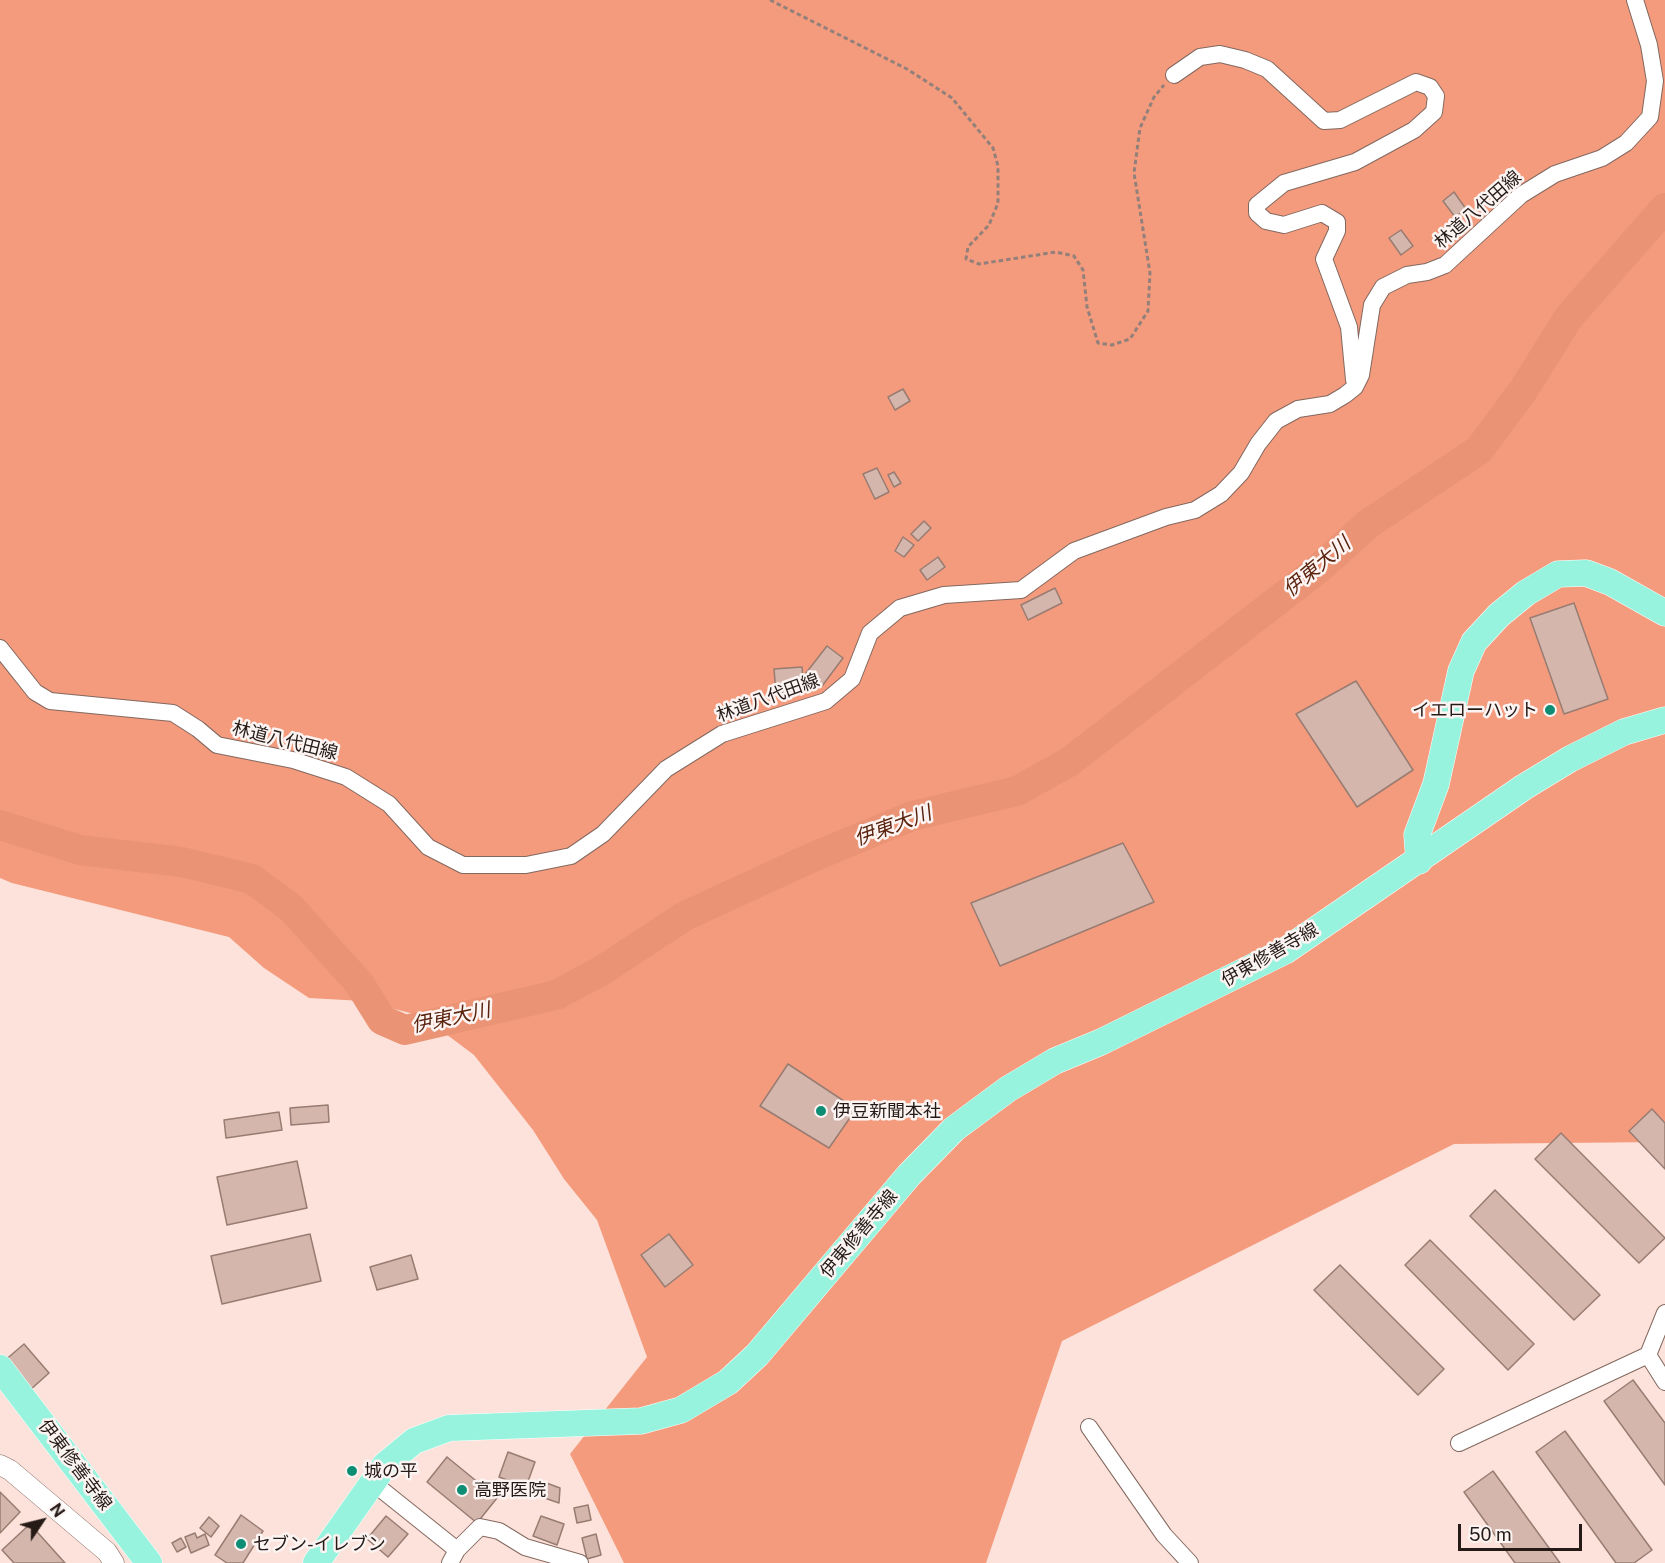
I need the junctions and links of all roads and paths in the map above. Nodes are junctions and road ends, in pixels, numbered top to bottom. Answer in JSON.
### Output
{"nodes":[{"id":1,"x":770,"y":0,"type":"edge"},
{"id":2,"x":1635,"y":0,"type":"edge"},
{"id":3,"x":1174,"y":75,"type":"joint"},
{"id":4,"x":1355,"y":387,"type":"junction"},
{"id":5,"x":1665,"y":613,"type":"edge"},
{"id":6,"x":0,"y":648,"type":"edge"},
{"id":7,"x":1665,"y":720,"type":"edge"},
{"id":8,"x":1419,"y":861,"type":"junction"},
{"id":9,"x":1665,"y":1313,"type":"edge"},
{"id":10,"x":1648,"y":1354,"type":"junction"},
{"id":11,"x":0,"y":1368,"type":"edge"},
{"id":12,"x":1665,"y":1382,"type":"edge"},
{"id":13,"x":1089,"y":1427,"type":"dead end"},
{"id":14,"x":1459,"y":1443,"type":"dead end"},
{"id":15,"x":0,"y":1466,"type":"edge"},
{"id":16,"x":372,"y":1482,"type":"junction"},
{"id":17,"x":454,"y":1557,"type":"edge"},
{"id":18,"x":114,"y":1563,"type":"edge"},
{"id":19,"x":149,"y":1563,"type":"edge"},
{"id":20,"x":316,"y":1563,"type":"edge"},
{"id":21,"x":580,"y":1563,"type":"edge"},
{"id":22,"x":1190,"y":1563,"type":"edge"}],
"edges":[{"from":1,"to":3,"type":"path"},
{"from":2,"to":4,"type":"street","name":"林道八代田線"},
{"from":3,"to":4,"type":"street"},
{"from":4,"to":6,"type":"street","name":"林道八代田線"},
{"from":5,"to":8,"type":"main road"},
{"from":7,"to":8,"type":"main road","name":"伊東修善寺線"},
{"from":8,"to":16,"type":"main road","name":"伊東修善寺線"},
{"from":9,"to":10,"type":"street"},
{"from":10,"to":12,"type":"street"},
{"from":10,"to":14,"type":"street"},
{"from":11,"to":19,"type":"main road","name":"伊東修善寺線"},
{"from":13,"to":22,"type":"street"},
{"from":15,"to":18,"type":"street"},
{"from":16,"to":17,"type":"street"},
{"from":16,"to":20,"type":"main road","name":"伊東修善寺線"},
{"from":17,"to":21,"type":"street"}]}
